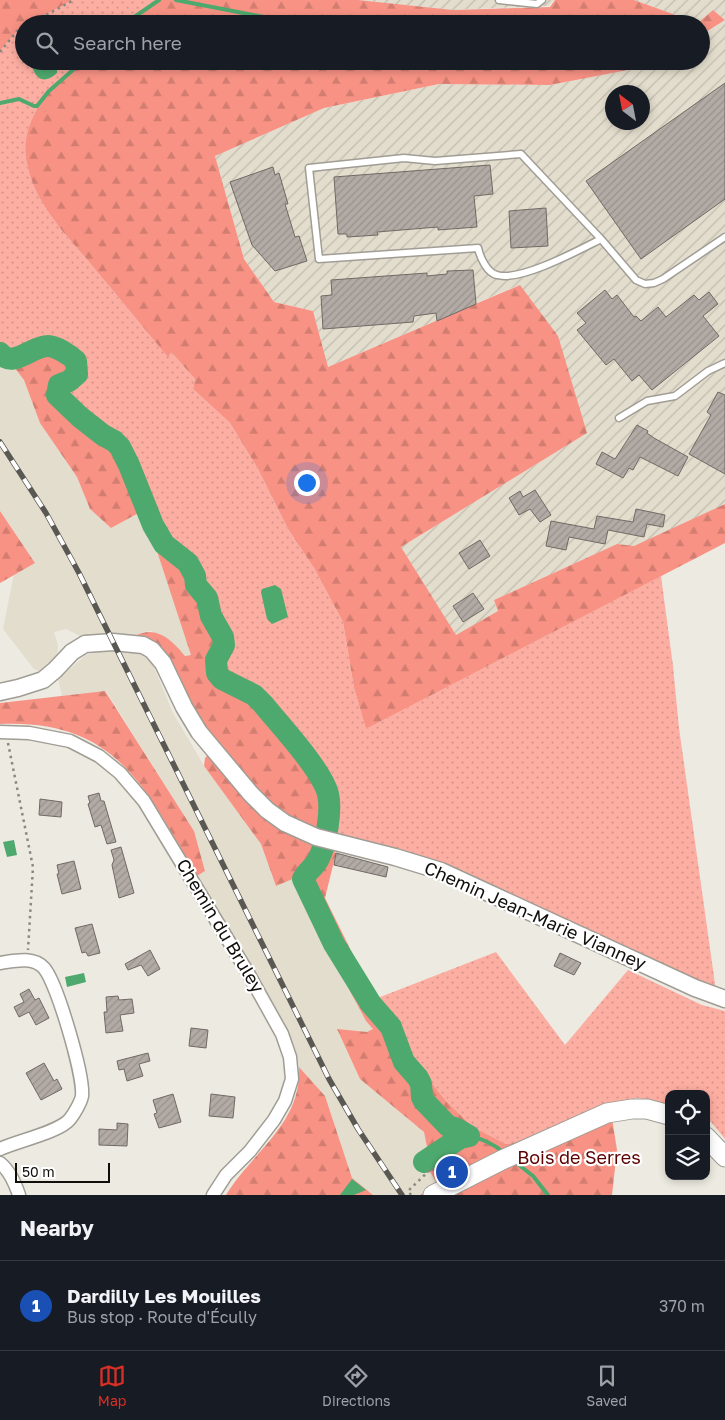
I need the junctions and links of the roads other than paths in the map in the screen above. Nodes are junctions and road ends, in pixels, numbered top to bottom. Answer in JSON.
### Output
{"nodes":[{"id":1,"x":499,"y":0,"type":"edge"},
{"id":2,"x":542,"y":0,"type":"edge"},
{"id":3,"x":725,"y":237,"type":"edge"},
{"id":4,"x":602,"y":239,"type":"junction"},
{"id":5,"x":725,"y":362,"type":"edge"},
{"id":6,"x":619,"y":418,"type":"dead end"},
{"id":7,"x":0,"y":692,"type":"edge"},
{"id":8,"x":3,"y":732,"type":"edge"},
{"id":9,"x":0,"y":962,"type":"edge"},
{"id":10,"x":725,"y":999,"type":"edge"},
{"id":11,"x":665,"y":1115,"type":"edge"},
{"id":12,"x":710,"y":1141,"type":"edge"},
{"id":13,"x":0,"y":1149,"type":"edge"},
{"id":14,"x":725,"y":1157,"type":"edge"},
{"id":15,"x":0,"y":1162,"type":"edge"},
{"id":16,"x":442,"y":1189,"type":"edge"},
{"id":17,"x":19,"y":1195,"type":"edge"},
{"id":18,"x":213,"y":1195,"type":"edge"}],
"edges":[{"from":1,"to":2,"type":"lane"},
{"from":3,"to":4,"type":"lane"},
{"from":4,"to":4,"type":"lane"},
{"from":5,"to":6,"type":"lane"},
{"from":7,"to":10,"type":"street","name":"Chemin Jean-Marie Vianney"},
{"from":8,"to":18,"type":"street","name":"Chemin du Bruley"},
{"from":9,"to":13,"type":"street"},
{"from":11,"to":16,"type":"main road"},
{"from":12,"to":14,"type":"main road"},
{"from":15,"to":17,"type":"street"}]}
